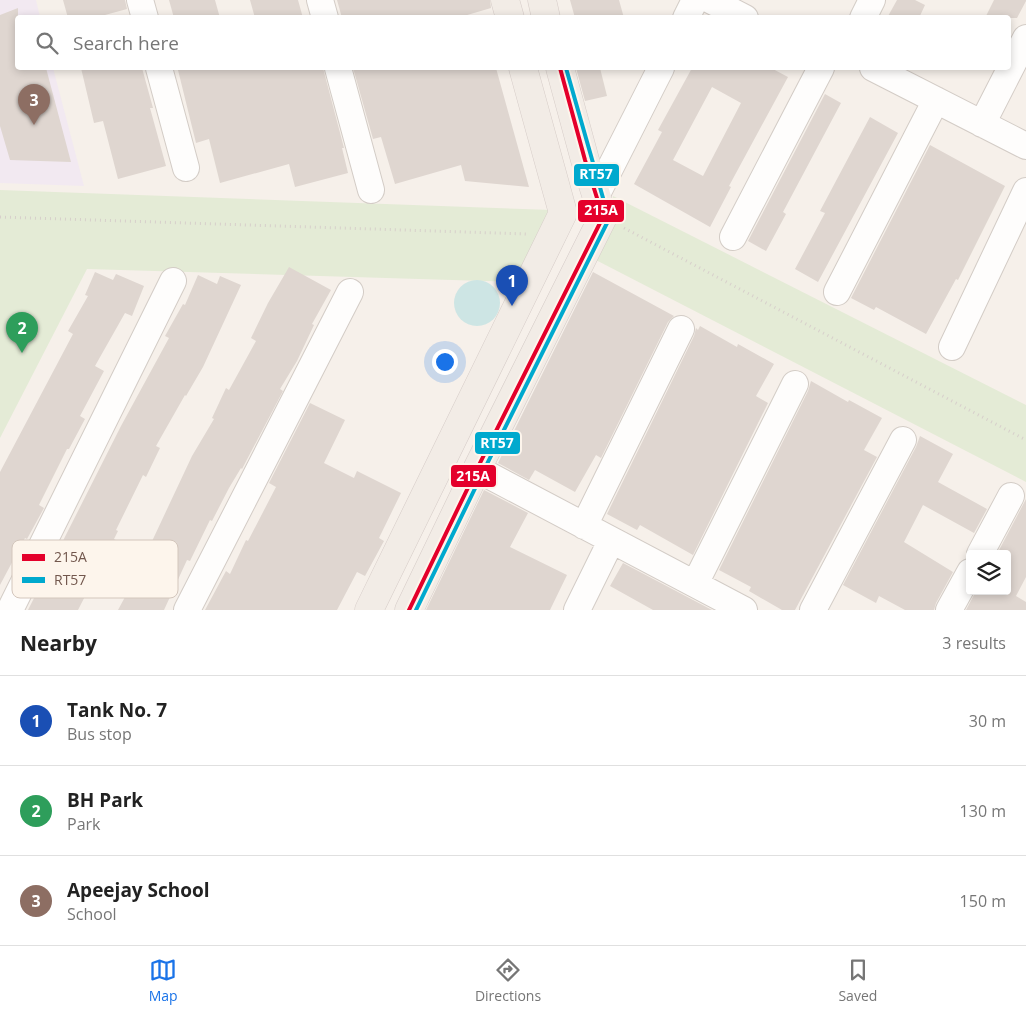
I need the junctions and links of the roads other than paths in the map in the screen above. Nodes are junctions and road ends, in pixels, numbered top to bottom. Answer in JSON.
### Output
{"nodes":[{"id":1,"x":140,"y":0,"type":"edge"},
{"id":2,"x":320,"y":0,"type":"edge"},
{"id":3,"x":505,"y":0,"type":"edge"},
{"id":4,"x":542,"y":0,"type":"edge"},
{"id":5,"x":695,"y":0,"type":"edge"},
{"id":6,"x":710,"y":0,"type":"edge"},
{"id":7,"x":872,"y":0,"type":"edge"},
{"id":8,"x":144,"y":15,"type":"edge"},
{"id":9,"x":324,"y":15,"type":"edge"},
{"id":10,"x":509,"y":15,"type":"edge"},
{"id":11,"x":545,"y":15,"type":"edge"},
{"id":12,"x":688,"y":15,"type":"edge"},
{"id":13,"x":739,"y":15,"type":"edge"},
{"id":14,"x":864,"y":15,"type":"edge"},
{"id":15,"x":1026,"y":38,"type":"edge"},
{"id":16,"x":1011,"y":67,"type":"edge"},
{"id":17,"x":160,"y":70,"type":"edge"},
{"id":18,"x":339,"y":70,"type":"edge"},
{"id":19,"x":524,"y":70,"type":"edge"},
{"id":20,"x":561,"y":70,"type":"edge"},
{"id":21,"x":660,"y":70,"type":"edge"},
{"id":22,"x":819,"y":70,"type":"edge"},
{"id":23,"x":877,"y":70,"type":"edge"},
{"id":24,"x":1010,"y":70,"type":"edge"},
{"id":25,"x":936,"y":100,"type":"junction"},
{"id":26,"x":982,"y":124,"type":"junction"},
{"id":27,"x":1026,"y":146,"type":"edge"},
{"id":28,"x":186,"y":168,"type":"dead end"},
{"id":29,"x":371,"y":190,"type":"dead end"},
{"id":30,"x":1026,"y":191,"type":"edge"},
{"id":31,"x":600,"y":207,"type":"junction"},
{"id":32,"x":733,"y":236,"type":"dead end"},
{"id":33,"x":173,"y":281,"type":"dead end"},
{"id":34,"x":350,"y":292,"type":"dead end"},
{"id":35,"x":838,"y":292,"type":"dead end"},
{"id":36,"x":681,"y":330,"type":"dead end"},
{"id":37,"x":952,"y":347,"type":"dead end"},
{"id":38,"x":795,"y":384,"type":"dead end"},
{"id":39,"x":903,"y":440,"type":"dead end"},
{"id":40,"x":477,"y":470,"type":"junction"},
{"id":41,"x":1011,"y":496,"type":"dead end"},
{"id":42,"x":584,"y":526,"type":"junction"},
{"id":43,"x":45,"y":540,"type":"edge"},
{"id":44,"x":611,"y":541,"type":"junction"},
{"id":45,"x":982,"y":550,"type":"edge"},
{"id":46,"x":966,"y":579,"type":"edge"},
{"id":47,"x":695,"y":584,"type":"junction"},
{"id":48,"x":16,"y":598,"type":"edge"},
{"id":49,"x":10,"y":610,"type":"edge"},
{"id":50,"x":187,"y":610,"type":"edge"},
{"id":51,"x":369,"y":610,"type":"edge"},
{"id":52,"x":409,"y":610,"type":"edge"},
{"id":53,"x":577,"y":610,"type":"edge"},
{"id":54,"x":744,"y":610,"type":"edge"},
{"id":55,"x":813,"y":610,"type":"edge"},
{"id":56,"x":949,"y":610,"type":"edge"}],
"edges":[{"from":1,"to":8,"type":"street"},
{"from":2,"to":9,"type":"street"},
{"from":3,"to":10,"type":"main road"},
{"from":4,"to":11,"type":"main road"},
{"from":5,"to":12,"type":"street"},
{"from":6,"to":13,"type":"street"},
{"from":7,"to":14,"type":"street"},
{"from":15,"to":16,"type":"street"},
{"from":17,"to":28,"type":"street"},
{"from":18,"to":29,"type":"street"},
{"from":19,"to":51,"type":"main road"},
{"from":20,"to":31,"type":"main road"},
{"from":21,"to":31,"type":"street"},
{"from":22,"to":32,"type":"street"},
{"from":23,"to":25,"type":"street"},
{"from":24,"to":26,"type":"street"},
{"from":25,"to":26,"type":"street"},
{"from":25,"to":35,"type":"street"},
{"from":26,"to":27,"type":"street"},
{"from":30,"to":37,"type":"street"},
{"from":31,"to":40,"type":"main road"},
{"from":33,"to":43,"type":"street"},
{"from":34,"to":50,"type":"street"},
{"from":36,"to":42,"type":"street"},
{"from":38,"to":47,"type":"street"},
{"from":39,"to":55,"type":"street"},
{"from":40,"to":42,"type":"street"},
{"from":40,"to":52,"type":"main road"},
{"from":41,"to":45,"type":"street"},
{"from":42,"to":44,"type":"street"},
{"from":44,"to":47,"type":"street"},
{"from":44,"to":53,"type":"street"},
{"from":46,"to":56,"type":"street"},
{"from":47,"to":54,"type":"street"},
{"from":48,"to":49,"type":"street"}]}
